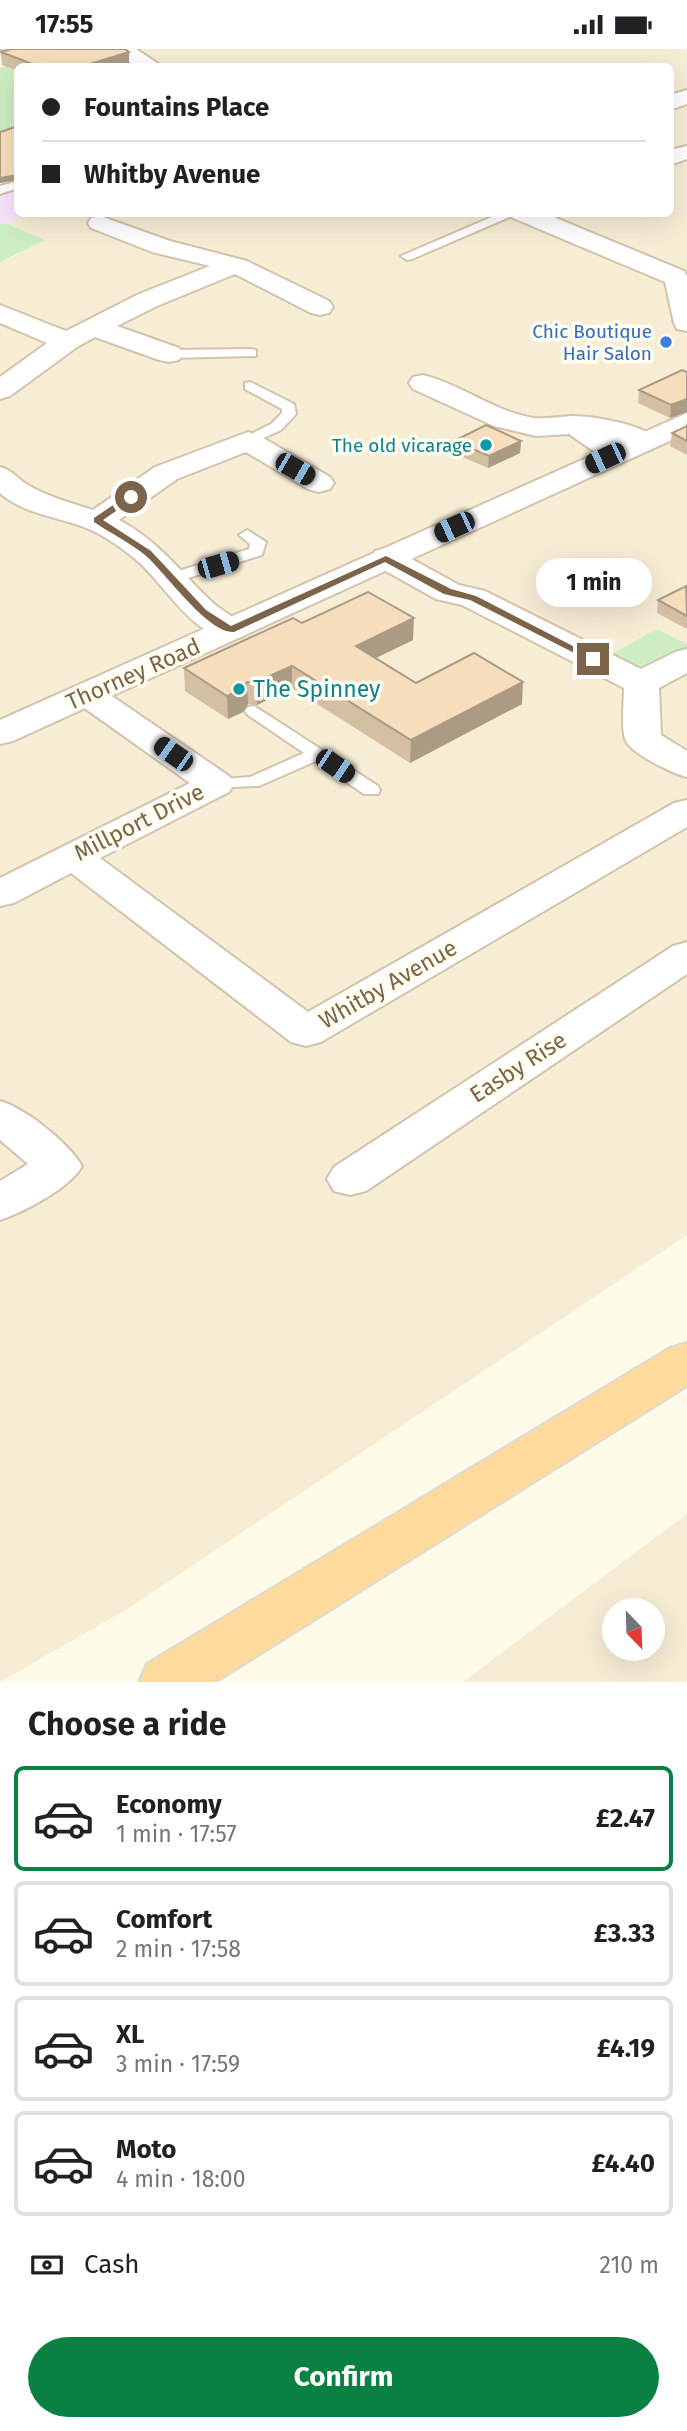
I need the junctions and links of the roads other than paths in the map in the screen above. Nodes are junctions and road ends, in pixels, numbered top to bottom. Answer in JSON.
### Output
{"nodes":[{"id":1,"x":121,"y":49,"type":"edge"},
{"id":2,"x":146,"y":63,"type":"edge"},
{"id":3,"x":503,"y":217,"type":"edge"},
{"id":4,"x":532,"y":217,"type":"edge"},
{"id":5,"x":144,"y":218,"type":"dead end"},
{"id":6,"x":407,"y":255,"type":"dead end"},
{"id":7,"x":235,"y":265,"type":"junction"},
{"id":8,"x":683,"y":286,"type":"edge"},
{"id":9,"x":320,"y":307,"type":"dead end"},
{"id":10,"x":0,"y":313,"type":"edge"},
{"id":11,"x":687,"y":323,"type":"edge"},
{"id":12,"x":95,"y":328,"type":"junction"},
{"id":13,"x":67,"y":341,"type":"junction"},
{"id":14,"x":251,"y":353,"type":"dead end"},
{"id":15,"x":169,"y":354,"type":"joint"},
{"id":16,"x":423,"y":383,"type":"dead end"},
{"id":17,"x":250,"y":386,"type":"dead end"},
{"id":18,"x":0,"y":390,"type":"edge"},
{"id":19,"x":687,"y":422,"type":"edge"},
{"id":20,"x":248,"y":441,"type":"junction"},
{"id":21,"x":621,"y":455,"type":"junction"},
{"id":22,"x":0,"y":476,"type":"edge"},
{"id":23,"x":319,"y":483,"type":"dead end"},
{"id":24,"x":97,"y":520,"type":"junction"},
{"id":25,"x":247,"y":535,"type":"dead end"},
{"id":26,"x":386,"y":558,"type":"junction"},
{"id":27,"x":172,"y":578,"type":"junction"},
{"id":28,"x":230,"y":630,"type":"junction"},
{"id":29,"x":687,"y":659,"type":"edge"},
{"id":30,"x":641,"y":683,"type":"junction"},
{"id":31,"x":88,"y":695,"type":"junction"},
{"id":32,"x":254,"y":711,"type":"dead end"},
{"id":33,"x":0,"y":733,"type":"edge"},
{"id":34,"x":317,"y":754,"type":"junction"},
{"id":35,"x":687,"y":766,"type":"edge"},
{"id":36,"x":216,"y":784,"type":"junction"},
{"id":37,"x":371,"y":790,"type":"dead end"},
{"id":38,"x":687,"y":811,"type":"edge"},
{"id":39,"x":73,"y":856,"type":"junction"},
{"id":40,"x":0,"y":894,"type":"edge"},
{"id":41,"x":687,"y":955,"type":"edge"},
{"id":42,"x":0,"y":1116,"type":"edge"},
{"id":43,"x":349,"y":1179,"type":"dead end"},
{"id":44,"x":0,"y":1203,"type":"edge"},
{"id":45,"x":687,"y":1362,"type":"edge"},
{"id":46,"x":167,"y":1682,"type":"edge"}],
"edges":[{"from":1,"to":2,"type":"street"},
{"from":3,"to":6,"type":"lane"},
{"from":4,"to":8,"type":"street"},
{"from":5,"to":7,"type":"street"},
{"from":7,"to":9,"type":"street"},
{"from":7,"to":12,"type":"street"},
{"from":8,"to":11,"type":"street"},
{"from":10,"to":13,"type":"street"},
{"from":12,"to":13,"type":"street"},
{"from":12,"to":15,"type":"street"},
{"from":13,"to":18,"type":"street"},
{"from":14,"to":15,"type":"lane"},
{"from":16,"to":21,"type":"street"},
{"from":17,"to":20,"type":"lane"},
{"from":19,"to":21,"type":"street","name":"Thorney Road"},
{"from":20,"to":23,"type":"street"},
{"from":20,"to":24,"type":"street"},
{"from":21,"to":26,"type":"street","name":"Thorney Road"},
{"from":22,"to":24,"type":"street"},
{"from":24,"to":27,"type":"street"},
{"from":25,"to":27,"type":"lane"},
{"from":26,"to":28,"type":"street","name":"Thorney Road"},
{"from":26,"to":30,"type":"street"},
{"from":27,"to":28,"type":"street"},
{"from":28,"to":31,"type":"street","name":"Thorney Road"},
{"from":29,"to":30,"type":"street"},
{"from":30,"to":35,"type":"street"},
{"from":31,"to":33,"type":"street","name":"Thorney Road"},
{"from":31,"to":36,"type":"street","name":"Millport Drive"},
{"from":32,"to":34,"type":"lane"},
{"from":34,"to":36,"type":"lane"},
{"from":34,"to":37,"type":"lane"},
{"from":36,"to":39,"type":"street","name":"Millport Drive"},
{"from":38,"to":39,"type":"street","name":"Whitby Avenue"},
{"from":39,"to":40,"type":"street","name":"Millport Drive"},
{"from":41,"to":43,"type":"street","name":"Easby Rise"},
{"from":42,"to":44,"type":"street"},
{"from":45,"to":46,"type":"highway"}]}
